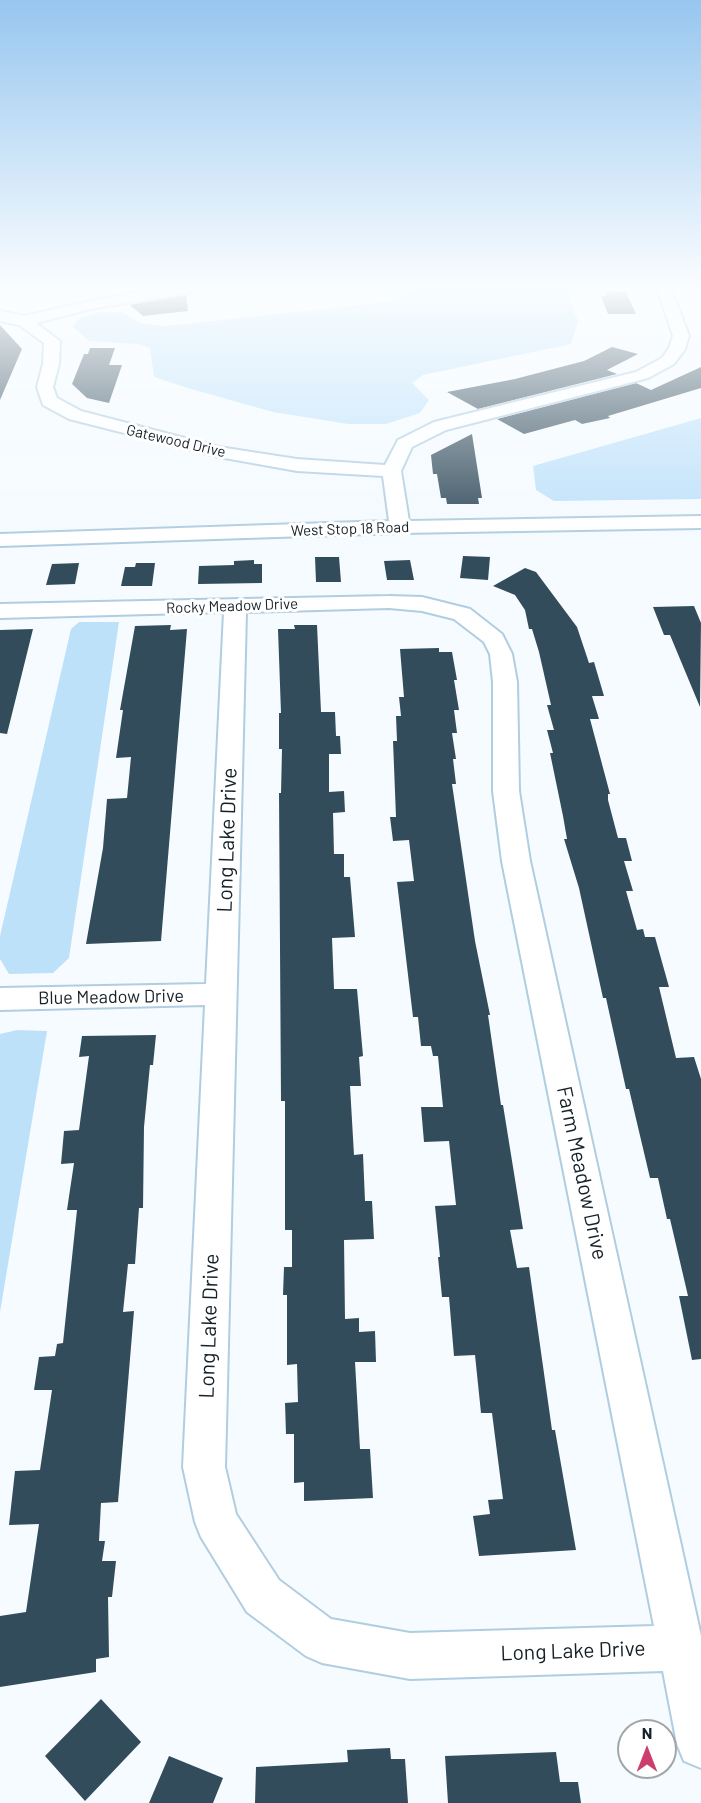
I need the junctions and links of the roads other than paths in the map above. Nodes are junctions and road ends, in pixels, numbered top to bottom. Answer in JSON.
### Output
{"nodes":[{"id":1,"x":49,"y":372,"type":"edge"},
{"id":2,"x":647,"y":372,"type":"edge"},
{"id":3,"x":392,"y":471,"type":"junction"},
{"id":4,"x":701,"y":522,"type":"edge"},
{"id":5,"x":400,"y":527,"type":"junction"},
{"id":6,"x":0,"y":540,"type":"edge"},
{"id":7,"x":235,"y":607,"type":"junction"},
{"id":8,"x":0,"y":611,"type":"edge"},
{"id":9,"x":462,"y":614,"type":"joint"},
{"id":10,"x":222,"y":994,"type":"junction"},
{"id":11,"x":0,"y":999,"type":"edge"},
{"id":12,"x":680,"y":1648,"type":"junction"},
{"id":13,"x":701,"y":1744,"type":"edge"}],
"edges":[{"from":1,"to":3,"type":"street","name":"Gatewood Drive"},
{"from":2,"to":3,"type":"street"},
{"from":3,"to":5,"type":"street"},
{"from":4,"to":5,"type":"street","name":"West Stop 18 Road"},
{"from":5,"to":6,"type":"street","name":"West Stop 18 Road"},
{"from":7,"to":8,"type":"street","name":"Rocky Meadow Drive"},
{"from":7,"to":9,"type":"street","name":"Rocky Meadow Drive"},
{"from":7,"to":10,"type":"street","name":"Long Lake Drive"},
{"from":9,"to":12,"type":"street","name":"Farm Meadow Drive"},
{"from":10,"to":11,"type":"street","name":"Blue Meadow Drive"},
{"from":10,"to":12,"type":"street","name":"Long Lake Drive"},
{"from":12,"to":13,"type":"street","name":"Farm Meadow Drive"}]}
